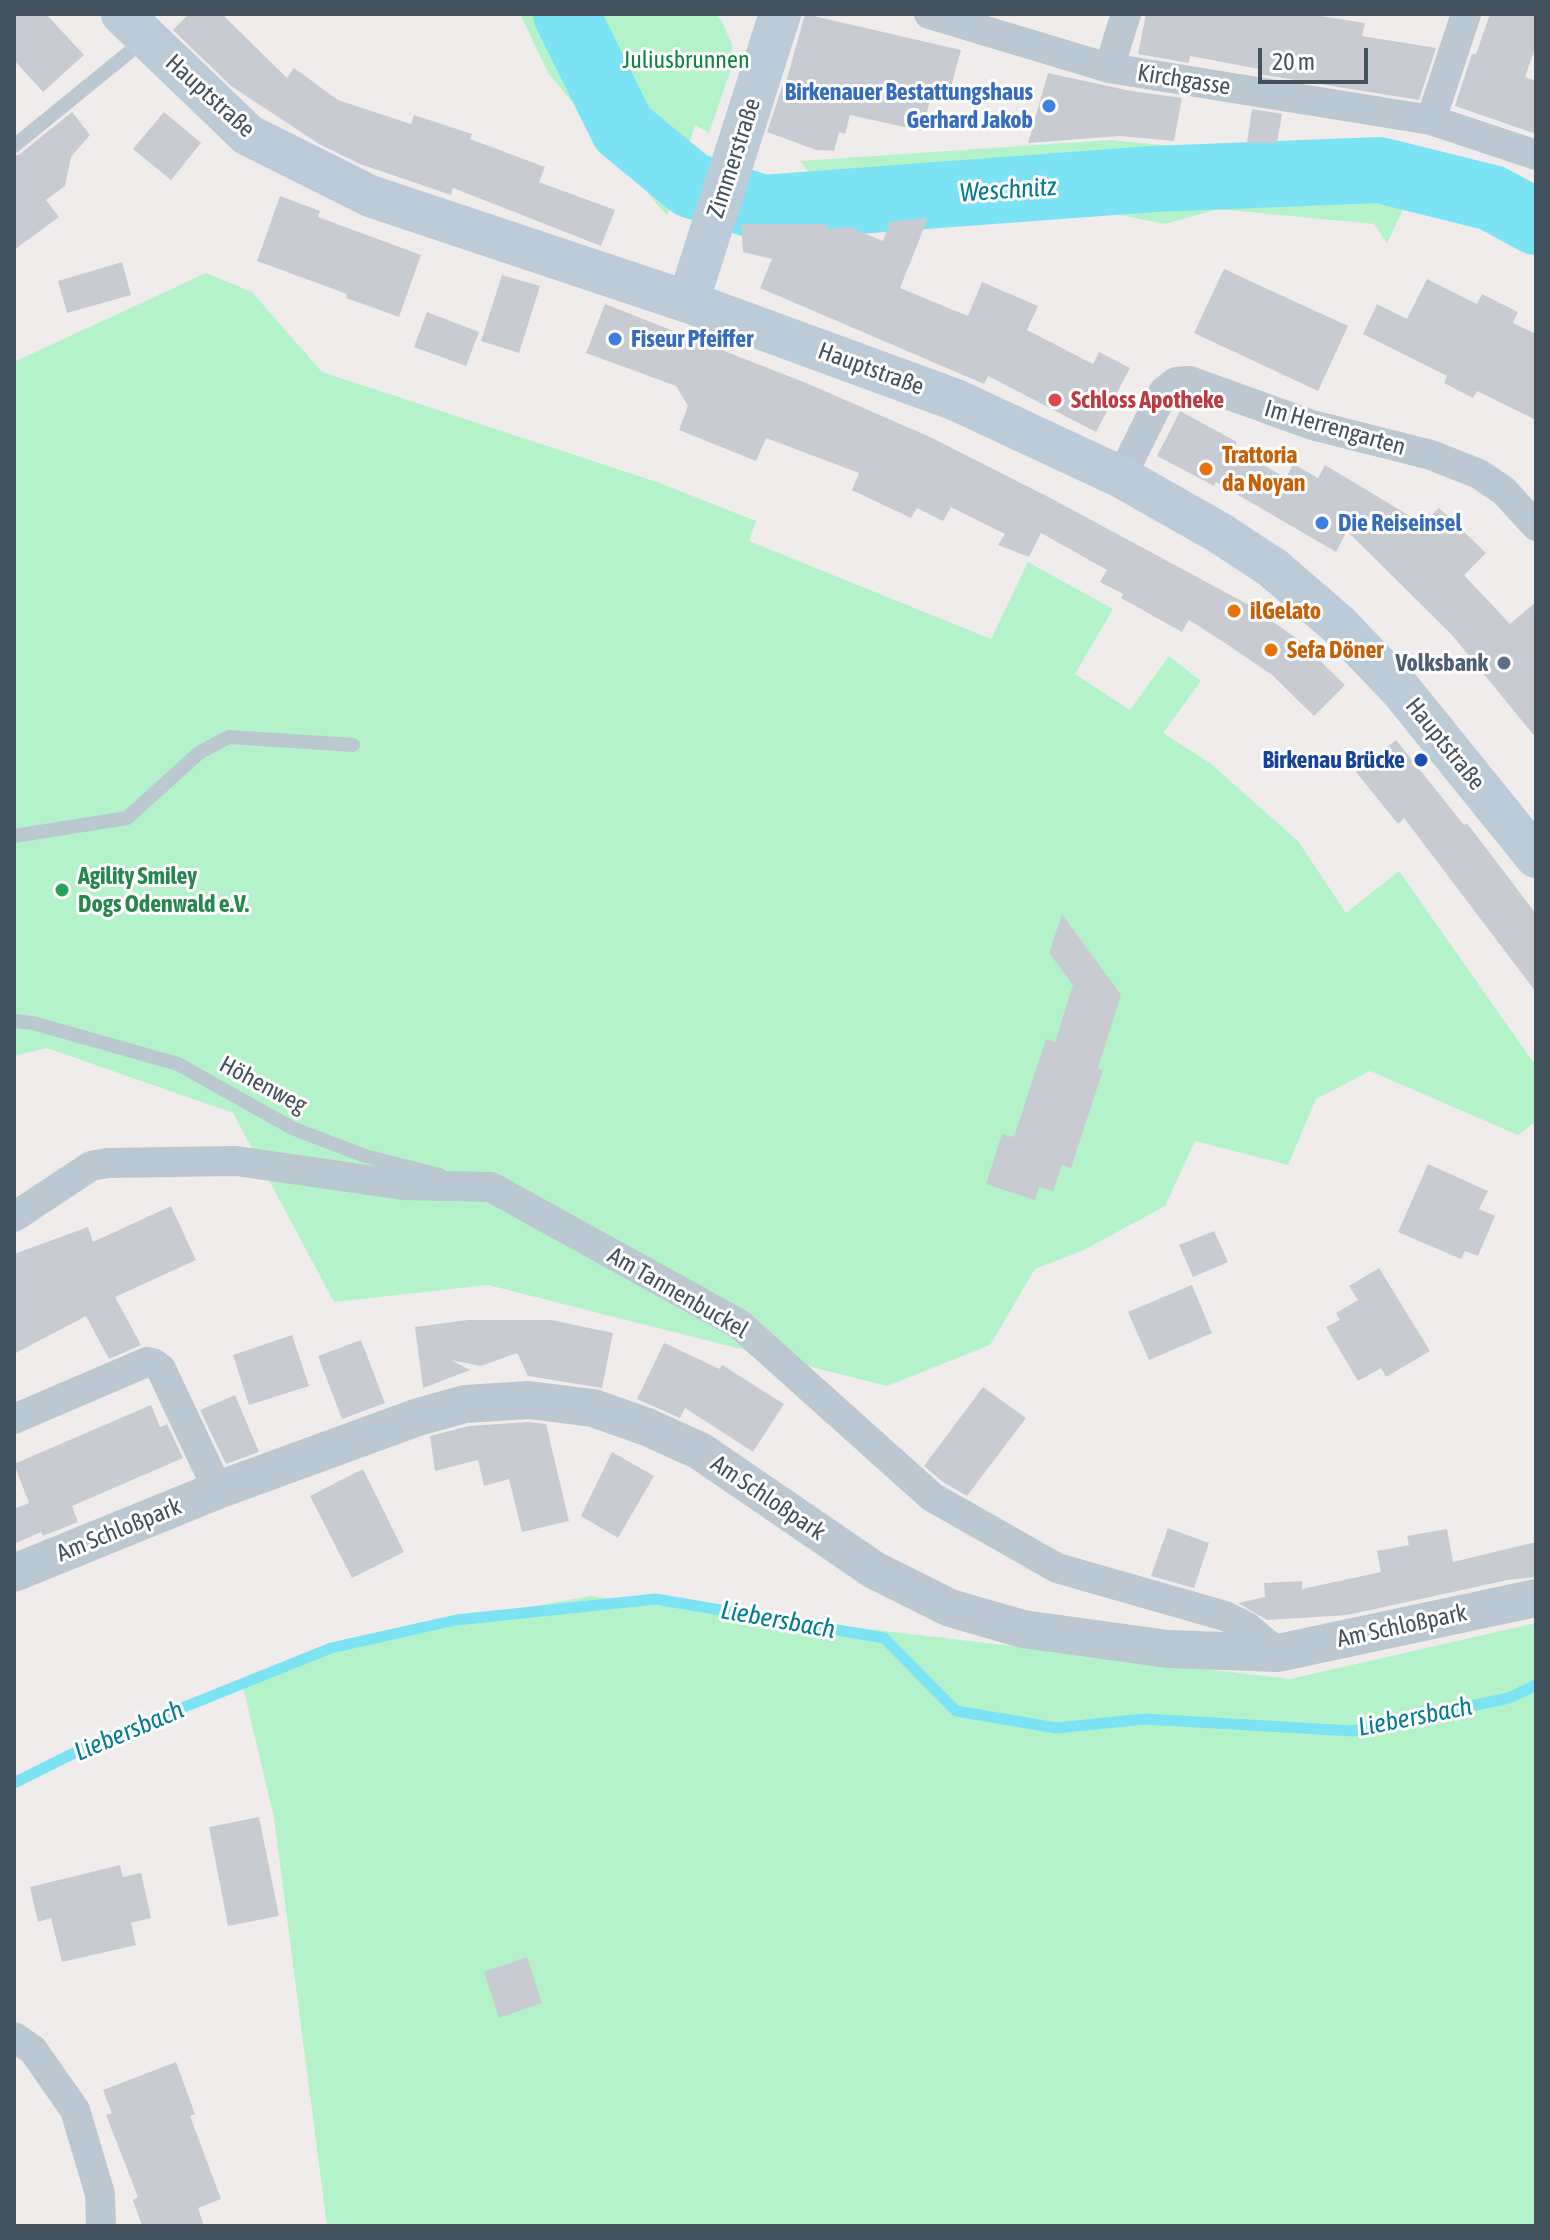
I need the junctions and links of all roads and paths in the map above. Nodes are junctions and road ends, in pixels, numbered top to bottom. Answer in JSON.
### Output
{"nodes":[{"id":1,"x":780,"y":14,"type":"edge"},
{"id":2,"x":929,"y":14,"type":"edge"},
{"id":3,"x":1126,"y":14,"type":"edge"},
{"id":4,"x":1466,"y":14,"type":"edge"},
{"id":5,"x":138,"y":23,"type":"edge"},
{"id":6,"x":1109,"y":68,"type":"junction"},
{"id":7,"x":1431,"y":120,"type":"junction"},
{"id":8,"x":14,"y":146,"type":"edge"},
{"id":9,"x":1536,"y":155,"type":"edge"},
{"id":10,"x":688,"y":302,"type":"junction"},
{"id":11,"x":1121,"y":477,"type":"junction"},
{"id":12,"x":1536,"y":526,"type":"edge"},
{"id":13,"x":353,"y":745,"type":"dead end"},
{"id":14,"x":14,"y":836,"type":"edge"},
{"id":15,"x":1536,"y":857,"type":"edge"},
{"id":16,"x":14,"y":1021,"type":"edge"},
{"id":17,"x":491,"y":1187,"type":"junction"},
{"id":18,"x":14,"y":1217,"type":"edge"},
{"id":19,"x":14,"y":1419,"type":"edge"},
{"id":20,"x":218,"y":1490,"type":"junction"},
{"id":21,"x":14,"y":1573,"type":"edge"},
{"id":22,"x":1536,"y":1598,"type":"edge"},
{"id":23,"x":1278,"y":1653,"type":"junction"},
{"id":24,"x":14,"y":2037,"type":"edge"},
{"id":25,"x":101,"y":2226,"type":"edge"}],
"edges":[{"from":1,"to":10,"type":"main road","name":"Zimmerstraße"},
{"from":2,"to":6,"type":"street","name":"Kirchgasse"},
{"from":3,"to":6,"type":"street"},
{"from":4,"to":7,"type":"street"},
{"from":5,"to":8,"type":"lane"},
{"from":5,"to":10,"type":"main road","name":"Hauptstraße"},
{"from":6,"to":7,"type":"street","name":"Kirchgasse"},
{"from":7,"to":9,"type":"street","name":"Kirchgasse"},
{"from":10,"to":11,"type":"main road","name":"Hauptstraße"},
{"from":11,"to":12,"type":"street","name":"Im Herrengarten"},
{"from":11,"to":15,"type":"main road","name":"Hauptstraße"},
{"from":13,"to":14,"type":"lane"},
{"from":16,"to":17,"type":"lane","name":"Höhenweg"},
{"from":17,"to":18,"type":"street","name":"Am Tannenbuckel"},
{"from":17,"to":23,"type":"street","name":"Am Tannenbuckel"},
{"from":19,"to":20,"type":"street"},
{"from":20,"to":21,"type":"street","name":"Am Schloßpark"},
{"from":20,"to":23,"type":"street","name":"Am Schloßpark"},
{"from":22,"to":23,"type":"street","name":"Am Schloßpark"},
{"from":24,"to":25,"type":"street"}]}
